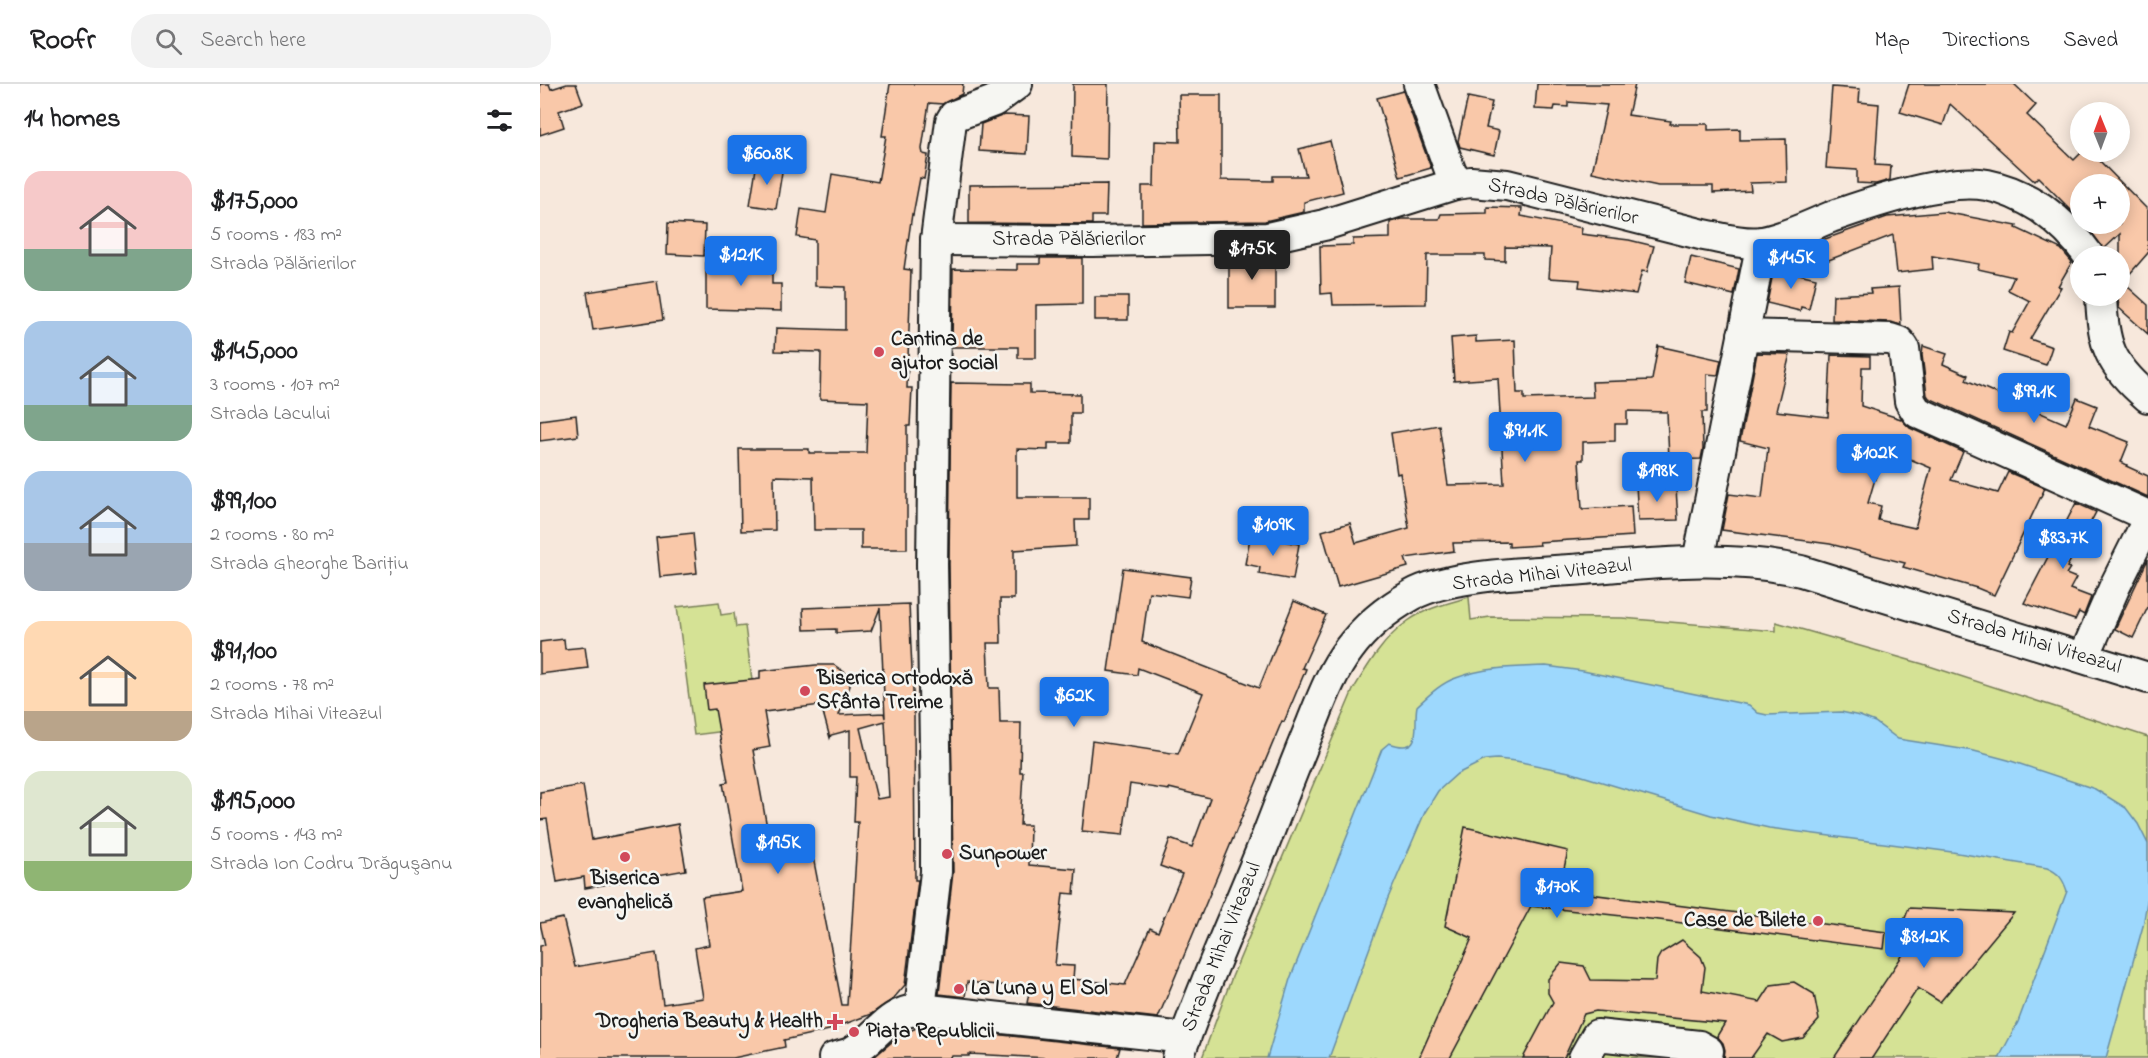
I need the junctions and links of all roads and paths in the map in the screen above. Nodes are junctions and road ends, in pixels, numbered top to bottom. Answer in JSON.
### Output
{"nodes":[{"id":1,"x":1017,"y":84,"type":"edge"},
{"id":2,"x":1419,"y":84,"type":"edge"},
{"id":3,"x":1455,"y":184,"type":"junction"},
{"id":4,"x":936,"y":240,"type":"junction"},
{"id":5,"x":1762,"y":242,"type":"junction"},
{"id":6,"x":2081,"y":246,"type":"edge"},
{"id":7,"x":2103,"y":306,"type":"edge"},
{"id":8,"x":1743,"y":335,"type":"junction"},
{"id":9,"x":2148,"y":397,"type":"edge"},
{"id":10,"x":2148,"y":518,"type":"edge"},
{"id":11,"x":1698,"y":561,"type":"junction"},
{"id":12,"x":2084,"y":657,"type":"junction"},
{"id":13,"x":2148,"y":678,"type":"edge"},
{"id":14,"x":920,"y":1009,"type":"junction"},
{"id":15,"x":1182,"y":1048,"type":"edge"},
{"id":16,"x":1700,"y":1052,"type":"edge"},
{"id":17,"x":845,"y":1056,"type":"edge"},
{"id":18,"x":1584,"y":1058,"type":"edge"}],
"edges":[{"from":1,"to":4,"type":"street"},
{"from":2,"to":3,"type":"street"},
{"from":3,"to":4,"type":"street","name":"Strada Pălărierilor"},
{"from":3,"to":5,"type":"street","name":"Strada Pălărierilor"},
{"from":4,"to":14,"type":"street"},
{"from":5,"to":6,"type":"street","name":"Strada Pălărierilor"},
{"from":5,"to":8,"type":"street"},
{"from":7,"to":9,"type":"street"},
{"from":8,"to":10,"type":"street"},
{"from":8,"to":11,"type":"street"},
{"from":10,"to":12,"type":"street"},
{"from":11,"to":12,"type":"street","name":"Strada Mihai Viteazul"},
{"from":11,"to":15,"type":"street","name":"Strada Mihai Viteazul"},
{"from":12,"to":13,"type":"street","name":"Strada Mihai Viteazul"},
{"from":14,"to":15,"type":"street"},
{"from":14,"to":17,"type":"street"},
{"from":16,"to":18,"type":"street"}]}
